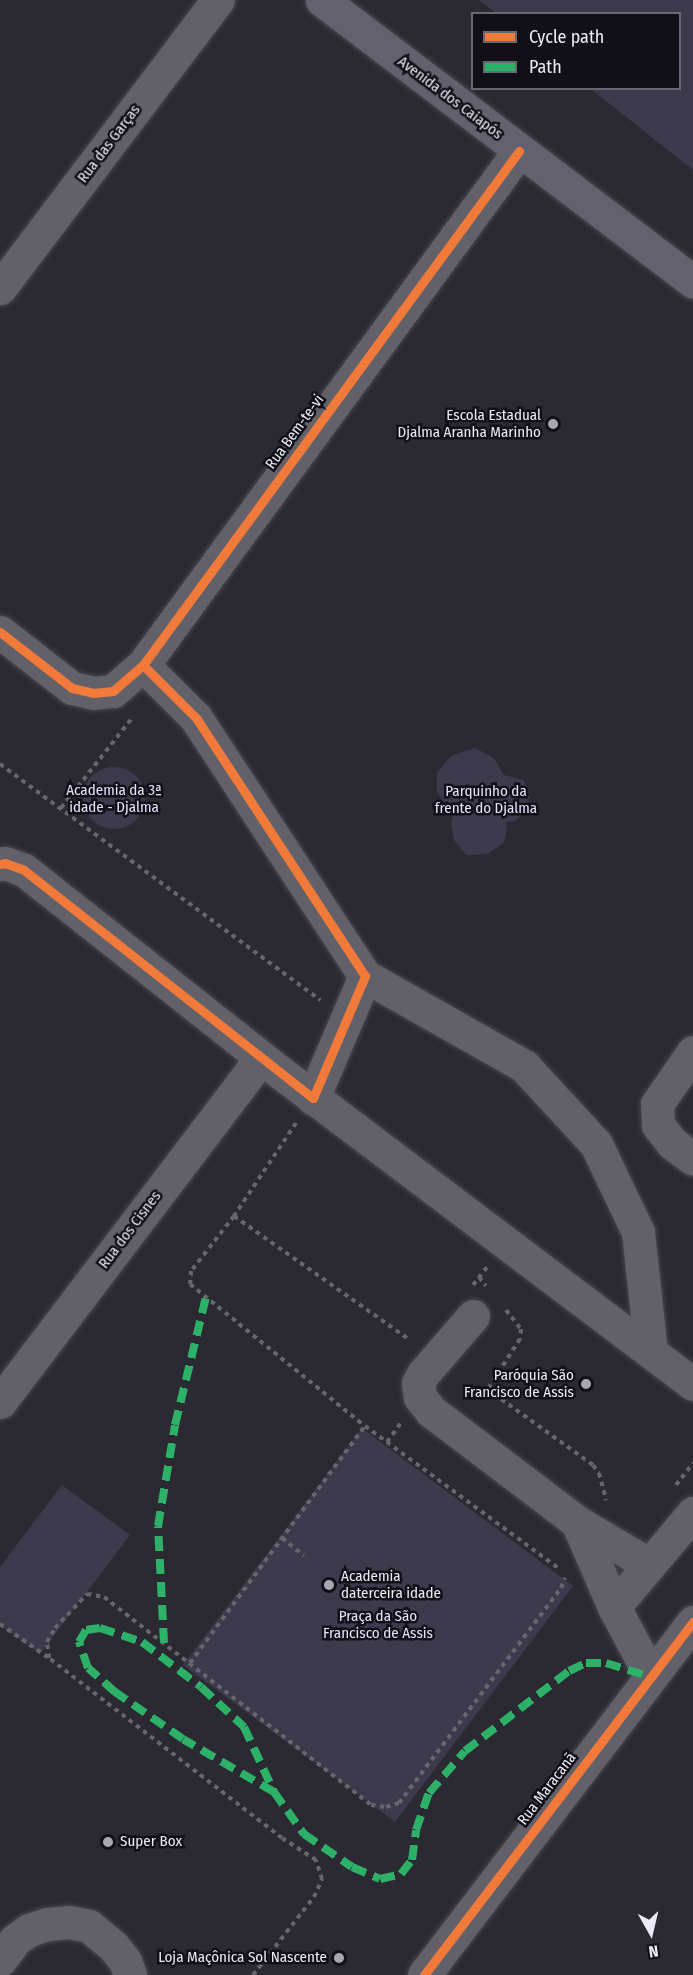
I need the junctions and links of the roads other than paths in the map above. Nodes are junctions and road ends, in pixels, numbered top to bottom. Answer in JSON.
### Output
{"nodes":[{"id":1,"x":218,"y":0,"type":"edge"},
{"id":2,"x":322,"y":0,"type":"edge"},
{"id":3,"x":519,"y":151,"type":"junction"},
{"id":4,"x":693,"y":282,"type":"edge"},
{"id":5,"x":0,"y":288,"type":"edge"},
{"id":6,"x":0,"y":632,"type":"edge"},
{"id":7,"x":151,"y":673,"type":"junction"},
{"id":8,"x":12,"y":867,"type":"edge"},
{"id":9,"x":365,"y":976,"type":"junction"},
{"id":10,"x":693,"y":1052,"type":"edge"},
{"id":11,"x":261,"y":1058,"type":"junction"},
{"id":12,"x":313,"y":1098,"type":"junction"},
{"id":13,"x":682,"y":1151,"type":"edge"},
{"id":14,"x":489,"y":1304,"type":"road end"},
{"id":15,"x":651,"y":1352,"type":"junction"},
{"id":16,"x":693,"y":1383,"type":"edge"},
{"id":17,"x":0,"y":1402,"type":"edge"},
{"id":18,"x":682,"y":1502,"type":"edge"},
{"id":19,"x":577,"y":1522,"type":"junction"},
{"id":20,"x":648,"y":1564,"type":"junction"},
{"id":21,"x":614,"y":1607,"type":"junction"},
{"id":22,"x":693,"y":1622,"type":"edge"},
{"id":23,"x":651,"y":1677,"type":"junction"},
{"id":24,"x":0,"y":1960,"type":"edge"},
{"id":25,"x":130,"y":1975,"type":"edge"},
{"id":26,"x":424,"y":1975,"type":"edge"}],
"edges":[{"from":1,"to":5,"type":"street","name":"Rua das Garças"},
{"from":2,"to":3,"type":"main road","name":"Avenida dos Caiapós"},
{"from":3,"to":4,"type":"main road","name":"Avenida dos Caiapós"},
{"from":3,"to":7,"type":"street","name":"Rua Bem-te-vi"},
{"from":6,"to":7,"type":"street","name":"Rua Bem-te-vi"},
{"from":7,"to":9,"type":"street"},
{"from":8,"to":11,"type":"street"},
{"from":9,"to":12,"type":"street"},
{"from":9,"to":15,"type":"street"},
{"from":10,"to":13,"type":"street"},
{"from":11,"to":12,"type":"street"},
{"from":11,"to":17,"type":"street","name":"Rua dos Cisnes"},
{"from":12,"to":15,"type":"street"},
{"from":14,"to":19,"type":"street"},
{"from":15,"to":16,"type":"street"},
{"from":18,"to":20,"type":"street"},
{"from":19,"to":20,"type":"street"},
{"from":19,"to":21,"type":"street"},
{"from":20,"to":21,"type":"street"},
{"from":21,"to":23,"type":"street"},
{"from":22,"to":23,"type":"street","name":"Rua Maracanã"},
{"from":23,"to":26,"type":"street","name":"Rua Maracanã"},
{"from":24,"to":25,"type":"street"}]}
